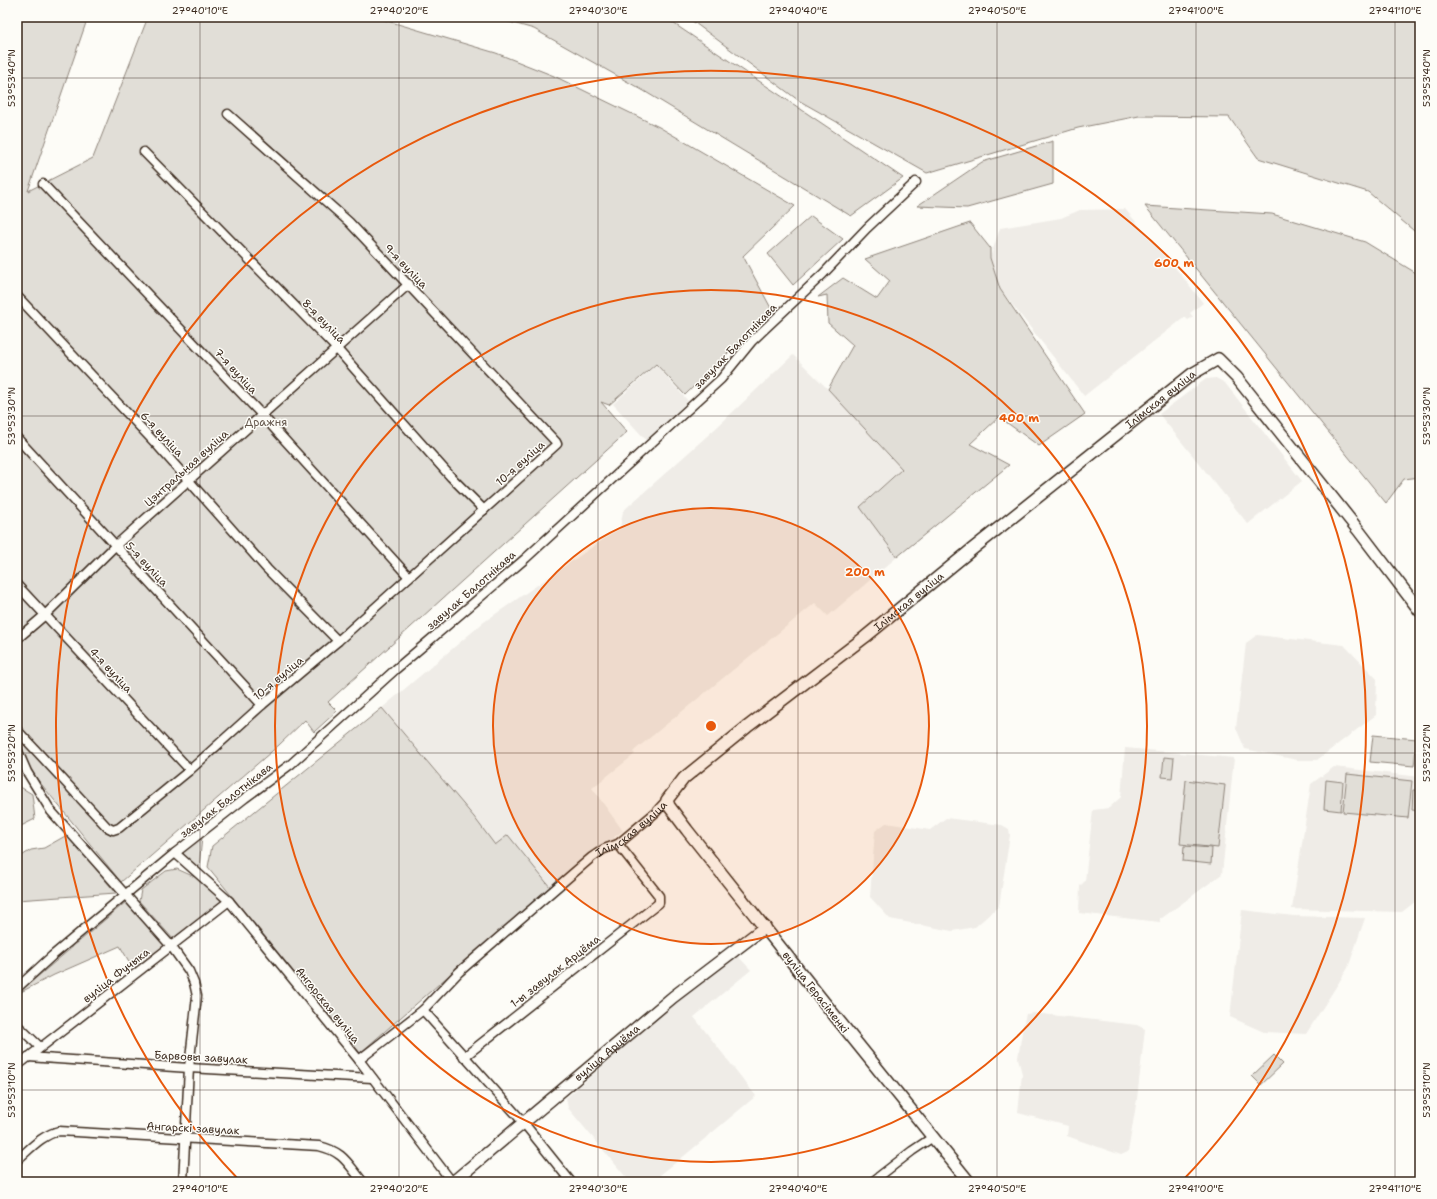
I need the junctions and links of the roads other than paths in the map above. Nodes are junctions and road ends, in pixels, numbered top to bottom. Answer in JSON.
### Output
{"nodes":[{"id":1,"x":228,"y":114,"type":"dead end"},
{"id":2,"x":144,"y":152,"type":"dead end"},
{"id":3,"x":916,"y":182,"type":"dead end"},
{"id":4,"x":43,"y":184,"type":"dead end"},
{"id":5,"x":408,"y":284,"type":"junction"},
{"id":6,"x":17,"y":296,"type":"edge"},
{"id":7,"x":336,"y":348,"type":"junction"},
{"id":8,"x":262,"y":415,"type":"junction"},
{"id":9,"x":17,"y":438,"type":"edge"},
{"id":10,"x":556,"y":444,"type":"joint"},
{"id":11,"x":189,"y":481,"type":"junction"},
{"id":12,"x":484,"y":510,"type":"junction"},
{"id":13,"x":115,"y":546,"type":"junction"},
{"id":14,"x":409,"y":577,"type":"junction"},
{"id":15,"x":17,"y":585,"type":"edge"},
{"id":16,"x":1420,"y":611,"type":"edge"},
{"id":17,"x":45,"y":615,"type":"junction"},
{"id":18,"x":17,"y":639,"type":"edge"},
{"id":19,"x":338,"y":641,"type":"junction"},
{"id":20,"x":262,"y":705,"type":"junction"},
{"id":21,"x":17,"y":730,"type":"edge"},
{"id":22,"x":17,"y":749,"type":"edge"},
{"id":23,"x":190,"y":770,"type":"junction"},
{"id":24,"x":667,"y":800,"type":"junction"},
{"id":25,"x":618,"y":844,"type":"junction"},
{"id":26,"x":175,"y":853,"type":"junction"},
{"id":27,"x":125,"y":895,"type":"junction"},
{"id":28,"x":229,"y":900,"type":"junction"},
{"id":29,"x":765,"y":926,"type":"junction"},
{"id":30,"x":171,"y":946,"type":"junction"},
{"id":31,"x":17,"y":988,"type":"edge"},
{"id":32,"x":423,"y":1010,"type":"junction"},
{"id":33,"x":17,"y":1025,"type":"edge"},
{"id":34,"x":40,"y":1047,"type":"junction"},
{"id":35,"x":28,"y":1057,"type":"junction"},
{"id":36,"x":464,"y":1057,"type":"junction"},
{"id":37,"x":359,"y":1060,"type":"junction"},
{"id":38,"x":17,"y":1066,"type":"edge"},
{"id":39,"x":189,"y":1068,"type":"junction"},
{"id":40,"x":372,"y":1078,"type":"junction"},
{"id":41,"x":523,"y":1122,"type":"junction"},
{"id":42,"x":933,"y":1137,"type":"junction"},
{"id":43,"x":186,"y":1139,"type":"junction"},
{"id":44,"x":17,"y":1160,"type":"edge"},
{"id":45,"x":183,"y":1182,"type":"edge"},
{"id":46,"x":363,"y":1182,"type":"edge"},
{"id":47,"x":452,"y":1182,"type":"edge"},
{"id":48,"x":571,"y":1182,"type":"edge"},
{"id":49,"x":872,"y":1182,"type":"edge"},
{"id":50,"x":969,"y":1182,"type":"edge"}],
"edges":[{"from":1,"to":5,"type":"street","name":"9-я вуліца"},
{"from":2,"to":7,"type":"street","name":"8-я вуліца"},
{"from":3,"to":26,"type":"street","name":"завулак Балотнікава"},
{"from":4,"to":8,"type":"street","name":"7-я вуліца"},
{"from":5,"to":7,"type":"street","name":"Цэнтральная вуліца"},
{"from":5,"to":10,"type":"street","name":"9-я вуліца"},
{"from":6,"to":11,"type":"street","name":"6-я вуліца"},
{"from":7,"to":8,"type":"street","name":"Цэнтральная вуліца"},
{"from":7,"to":12,"type":"street","name":"8-я вуліца"},
{"from":8,"to":11,"type":"street","name":"Цэнтральная вуліца"},
{"from":8,"to":14,"type":"street","name":"7-я вуліца"},
{"from":9,"to":13,"type":"street","name":"5-я вуліца"},
{"from":10,"to":12,"type":"street","name":"10-я вуліца"},
{"from":11,"to":13,"type":"street","name":"Цэнтральная вуліца"},
{"from":11,"to":19,"type":"street","name":"6-я вуліца"},
{"from":12,"to":14,"type":"street","name":"10-я вуліца"},
{"from":13,"to":17,"type":"street","name":"Цэнтральная вуліца"},
{"from":13,"to":20,"type":"street","name":"5-я вуліца"},
{"from":14,"to":19,"type":"street","name":"10-я вуліца"},
{"from":15,"to":17,"type":"street","name":"4-я вуліца"},
{"from":16,"to":24,"type":"street","name":"Ілімская вуліца"},
{"from":17,"to":18,"type":"street","name":"Цэнтральная вуліца"},
{"from":17,"to":23,"type":"street","name":"4-я вуліца"},
{"from":19,"to":20,"type":"street","name":"10-я вуліца"},
{"from":20,"to":23,"type":"street","name":"10-я вуліца"},
{"from":21,"to":23,"type":"street","name":"10-я вуліца"},
{"from":22,"to":27,"type":"street"},
{"from":24,"to":25,"type":"street","name":"Ілімская вуліца"},
{"from":24,"to":29,"type":"street","name":"вуліца Герасіменкі"},
{"from":25,"to":32,"type":"street","name":"Ілімская вуліца"},
{"from":25,"to":36,"type":"street","name":"1-ы завулак Арцёма"},
{"from":26,"to":27,"type":"street","name":"завулак Балотнікава"},
{"from":26,"to":28,"type":"street","name":"Ангарская вуліца"},
{"from":27,"to":30,"type":"street"},
{"from":27,"to":31,"type":"street","name":"завулак Балотнікава"},
{"from":28,"to":30,"type":"street","name":"вуліца Фучыка"},
{"from":28,"to":37,"type":"street","name":"Ангарская вуліца"},
{"from":29,"to":41,"type":"street","name":"вуліца Арцёма"},
{"from":29,"to":42,"type":"street","name":"вуліца Герасіменкі"},
{"from":30,"to":34,"type":"street","name":"вуліца Фучыка"},
{"from":30,"to":39,"type":"street"},
{"from":32,"to":36,"type":"street"},
{"from":32,"to":37,"type":"street","name":"Ілімская вуліца"},
{"from":33,"to":34,"type":"street"},
{"from":34,"to":35,"type":"street","name":"вуліца Фучыка"},
{"from":35,"to":38,"type":"street","name":"вуліца Фучыка"},
{"from":35,"to":39,"type":"street","name":"Барвовы завулак"},
{"from":36,"to":41,"type":"street"},
{"from":37,"to":40,"type":"street","name":"Ангарская вуліца"},
{"from":39,"to":40,"type":"street","name":"Барвовы завулак"},
{"from":39,"to":43,"type":"street"},
{"from":40,"to":47,"type":"street","name":"Ангарская вуліца"},
{"from":41,"to":47,"type":"street","name":"вуліца Арцёма"},
{"from":41,"to":48,"type":"street"},
{"from":42,"to":49,"type":"street"},
{"from":42,"to":50,"type":"street","name":"вуліца Герасіменкі"},
{"from":43,"to":44,"type":"street","name":"Ангарскі завулак"},
{"from":43,"to":45,"type":"street"},
{"from":43,"to":46,"type":"street","name":"Ангарскі завулак"}]}
